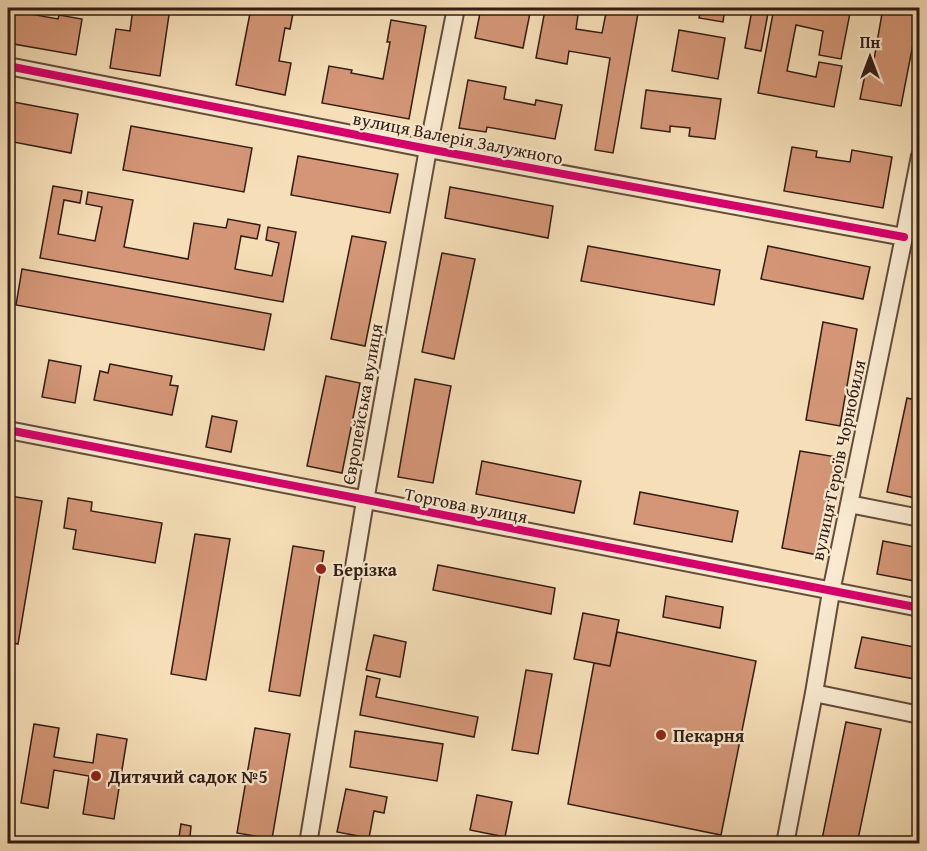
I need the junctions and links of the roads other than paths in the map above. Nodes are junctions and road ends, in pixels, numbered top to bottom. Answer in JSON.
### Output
{"nodes":[{"id":1,"x":456,"y":8,"type":"edge"},
{"id":2,"x":8,"y":66,"type":"edge"},
{"id":3,"x":428,"y":149,"type":"junction"},
{"id":4,"x":920,"y":156,"type":"edge"},
{"id":5,"x":904,"y":237,"type":"junction"},
{"id":6,"x":8,"y":430,"type":"edge"},
{"id":7,"x":365,"y":501,"type":"junction"},
{"id":8,"x":849,"y":504,"type":"junction"},
{"id":9,"x":920,"y":518,"type":"edge"},
{"id":10,"x":831,"y":592,"type":"junction"},
{"id":11,"x":920,"y":608,"type":"edge"},
{"id":12,"x":814,"y":693,"type":"junction"},
{"id":13,"x":920,"y":715,"type":"edge"},
{"id":14,"x":308,"y":843,"type":"edge"},
{"id":15,"x":786,"y":843,"type":"edge"}],
"edges":[{"from":1,"to":3,"type":"street","name":"Європейська вулиця"},
{"from":2,"to":3,"type":"street","name":"вулиця Валерія Залужного"},
{"from":3,"to":5,"type":"street","name":"вулиця Валерія Залужного"},
{"from":3,"to":7,"type":"street","name":"Європейська вулиця"},
{"from":4,"to":5,"type":"street","name":"вулиця Героїв Чорнобиля"},
{"from":5,"to":8,"type":"street","name":"вулиця Героїв Чорнобиля"},
{"from":6,"to":7,"type":"street","name":"Торгова вулиця"},
{"from":7,"to":10,"type":"street","name":"Торгова вулиця"},
{"from":7,"to":14,"type":"street","name":"Європейська вулиця"},
{"from":8,"to":9,"type":"street"},
{"from":8,"to":10,"type":"street","name":"вулиця Героїв Чорнобиля"},
{"from":10,"to":11,"type":"street","name":"Торгова вулиця"},
{"from":10,"to":12,"type":"street","name":"вулиця Героїв Чорнобиля"},
{"from":12,"to":13,"type":"street"},
{"from":12,"to":15,"type":"street","name":"вулиця Героїв Чорнобиля"}]}
